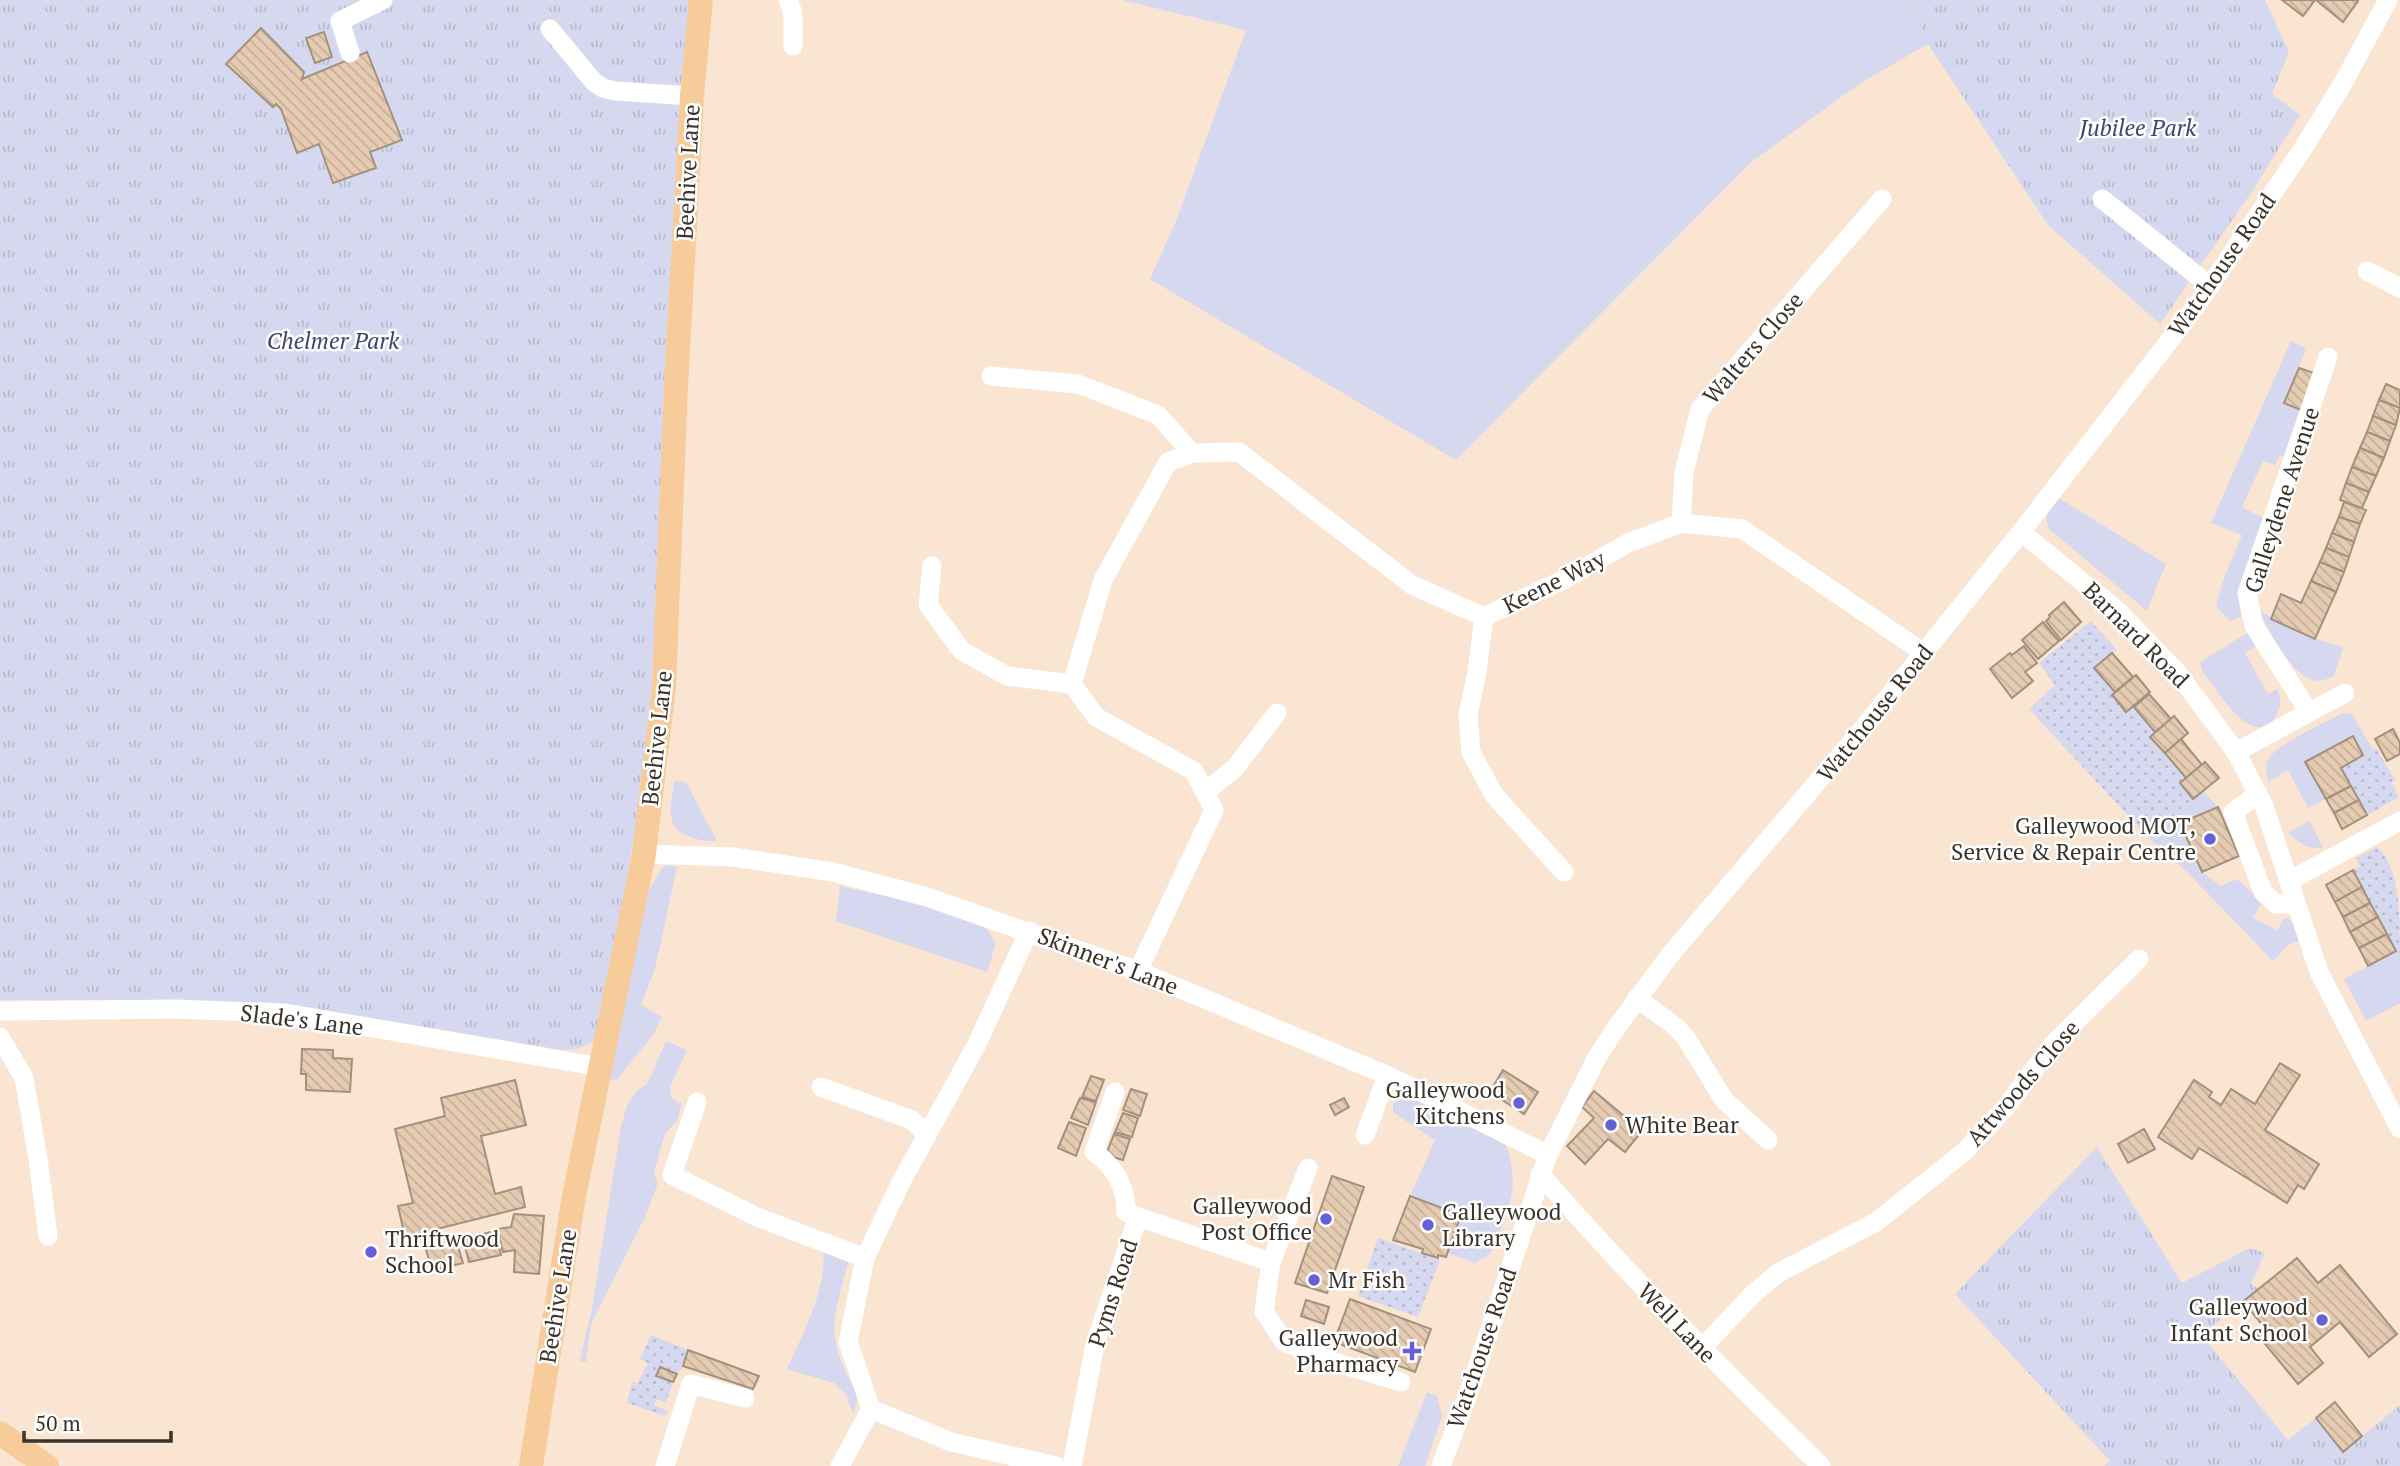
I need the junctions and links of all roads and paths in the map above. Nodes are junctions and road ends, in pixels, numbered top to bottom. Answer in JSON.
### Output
{"nodes":[{"id":1,"x":383,"y":0,"type":"edge"},
{"id":2,"x":701,"y":0,"type":"edge"},
{"id":3,"x":788,"y":0,"type":"edge"},
{"id":4,"x":2388,"y":0,"type":"edge"},
{"id":5,"x":550,"y":29,"type":"dead end"},
{"id":6,"x":793,"y":46,"type":"dead end"},
{"id":7,"x":351,"y":52,"type":"dead end"},
{"id":8,"x":692,"y":96,"type":"junction"},
{"id":9,"x":2102,"y":199,"type":"dead end"},
{"id":10,"x":1882,"y":200,"type":"dead end"},
{"id":11,"x":2367,"y":271,"type":"dead end"},
{"id":12,"x":2210,"y":286,"type":"junction"},
{"id":13,"x":2400,"y":288,"type":"edge"},
{"id":14,"x":2328,"y":357,"type":"dead end"},
{"id":15,"x":991,"y":376,"type":"dead end"},
{"id":16,"x":1192,"y":453,"type":"junction"},
{"id":17,"x":1681,"y":523,"type":"junction"},
{"id":18,"x":2021,"y":532,"type":"junction"},
{"id":19,"x":932,"y":566,"type":"dead end"},
{"id":20,"x":1484,"y":617,"type":"junction"},
{"id":21,"x":1924,"y":653,"type":"junction"},
{"id":22,"x":1072,"y":684,"type":"junction"},
{"id":23,"x":2346,"y":693,"type":"dead end"},
{"id":24,"x":2309,"y":712,"type":"junction"},
{"id":25,"x":1277,"y":713,"type":"dead end"},
{"id":26,"x":2236,"y":752,"type":"junction"},
{"id":27,"x":1205,"y":792,"type":"junction"},
{"id":28,"x":2258,"y":794,"type":"junction"},
{"id":29,"x":2400,"y":821,"type":"edge"},
{"id":30,"x":643,"y":854,"type":"junction"},
{"id":31,"x":1564,"y":872,"type":"dead end"},
{"id":32,"x":2289,"y":881,"type":"junction"},
{"id":33,"x":2296,"y":904,"type":"junction"},
{"id":34,"x":1029,"y":931,"type":"junction"},
{"id":35,"x":2139,"y":959,"type":"dead end"},
{"id":36,"x":1138,"y":971,"type":"junction"},
{"id":37,"x":1637,"y":998,"type":"junction"},
{"id":38,"x":0,"y":1011,"type":"edge"},
{"id":39,"x":0,"y":1037,"type":"edge"},
{"id":40,"x":601,"y":1067,"type":"junction"},
{"id":41,"x":1387,"y":1076,"type":"junction"},
{"id":42,"x":821,"y":1087,"type":"dead end"},
{"id":43,"x":1115,"y":1093,"type":"dead end"},
{"id":44,"x":697,"y":1102,"type":"dead end"},
{"id":45,"x":2399,"y":1125,"type":"edge"},
{"id":46,"x":927,"y":1135,"type":"junction"},
{"id":47,"x":1365,"y":1135,"type":"dead end"},
{"id":48,"x":1768,"y":1140,"type":"dead end"},
{"id":49,"x":1548,"y":1155,"type":"junction"},
{"id":50,"x":1308,"y":1168,"type":"dead end"},
{"id":51,"x":1540,"y":1174,"type":"junction"},
{"id":52,"x":1138,"y":1217,"type":"junction"},
{"id":53,"x":48,"y":1236,"type":"dead end"},
{"id":54,"x":865,"y":1258,"type":"junction"},
{"id":55,"x":1270,"y":1262,"type":"junction"},
{"id":56,"x":1701,"y":1349,"type":"junction"},
{"id":57,"x":1401,"y":1382,"type":"dead end"},
{"id":58,"x":745,"y":1398,"type":"dead end"},
{"id":59,"x":871,"y":1409,"type":"junction"},
{"id":60,"x":0,"y":1433,"type":"edge"},
{"id":61,"x":1031,"y":1464,"type":"edge"},
{"id":62,"x":47,"y":1466,"type":"edge"},
{"id":63,"x":531,"y":1466,"type":"edge"},
{"id":64,"x":665,"y":1466,"type":"edge"},
{"id":65,"x":840,"y":1466,"type":"edge"},
{"id":66,"x":1056,"y":1466,"type":"edge"},
{"id":67,"x":1072,"y":1466,"type":"edge"},
{"id":68,"x":1441,"y":1466,"type":"edge"},
{"id":69,"x":1821,"y":1466,"type":"edge"}],
"edges":[{"from":1,"to":7,"type":"street"},
{"from":2,"to":8,"type":"main road","name":"Beehive Lane"},
{"from":3,"to":6,"type":"street"},
{"from":4,"to":12,"type":"street","name":"Watchouse Road"},
{"from":5,"to":8,"type":"street"},
{"from":8,"to":30,"type":"main road","name":"Beehive Lane"},
{"from":9,"to":12,"type":"street"},
{"from":10,"to":17,"type":"street","name":"Walters Close"},
{"from":11,"to":13,"type":"street"},
{"from":12,"to":18,"type":"street","name":"Watchouse Road"},
{"from":14,"to":24,"type":"street","name":"Galleydene Avenue"},
{"from":15,"to":16,"type":"street"},
{"from":16,"to":20,"type":"street","name":"Keene Way"},
{"from":16,"to":22,"type":"street","name":"Keene Way"},
{"from":17,"to":20,"type":"street","name":"Keene Way"},
{"from":17,"to":21,"type":"street","name":"Keene Way"},
{"from":18,"to":21,"type":"street","name":"Watchouse Road"},
{"from":18,"to":26,"type":"street","name":"Barnard Road"},
{"from":19,"to":22,"type":"street"},
{"from":20,"to":31,"type":"street"},
{"from":21,"to":37,"type":"street","name":"Watchouse Road"},
{"from":22,"to":27,"type":"street"},
{"from":23,"to":24,"type":"street"},
{"from":24,"to":26,"type":"street"},
{"from":25,"to":27,"type":"street"},
{"from":26,"to":28,"type":"street","name":"Barnard Road"},
{"from":27,"to":36,"type":"street"},
{"from":28,"to":32,"type":"street","name":"Barnard Road"},
{"from":28,"to":33,"type":"street"},
{"from":29,"to":32,"type":"street"},
{"from":30,"to":34,"type":"street","name":"Skinner's Lane"},
{"from":30,"to":40,"type":"main road","name":"Beehive Lane"},
{"from":32,"to":33,"type":"street","name":"Barnard Road"},
{"from":33,"to":45,"type":"street","name":"Barnard Road"},
{"from":34,"to":36,"type":"street","name":"Skinner's Lane"},
{"from":34,"to":46,"type":"street"},
{"from":35,"to":56,"type":"street","name":"Attwoods Close"},
{"from":36,"to":41,"type":"street","name":"Skinner's Lane"},
{"from":37,"to":48,"type":"street"},
{"from":37,"to":49,"type":"street","name":"Watchouse Road"},
{"from":38,"to":40,"type":"street","name":"Slade's Lane"},
{"from":39,"to":53,"type":"street"},
{"from":40,"to":63,"type":"main road","name":"Beehive Lane"},
{"from":41,"to":47,"type":"street"},
{"from":41,"to":49,"type":"street","name":"Skinner's Lane"},
{"from":42,"to":46,"type":"street"},
{"from":43,"to":52,"type":"street"},
{"from":44,"to":54,"type":"street"},
{"from":46,"to":54,"type":"street"},
{"from":49,"to":51,"type":"street","name":"Watchouse Road"},
{"from":50,"to":55,"type":"street"},
{"from":51,"to":56,"type":"street","name":"Well Lane"},
{"from":51,"to":68,"type":"street","name":"Watchouse Road"},
{"from":52,"to":55,"type":"street","name":"Pyms Road"},
{"from":52,"to":67,"type":"street","name":"Pyms Road"},
{"from":54,"to":59,"type":"street"},
{"from":55,"to":57,"type":"street"},
{"from":56,"to":69,"type":"street","name":"Well Lane"},
{"from":58,"to":64,"type":"street"},
{"from":59,"to":61,"type":"street"},
{"from":59,"to":65,"type":"street"},
{"from":60,"to":62,"type":"main road"},
{"from":61,"to":66,"type":"street"}]}
